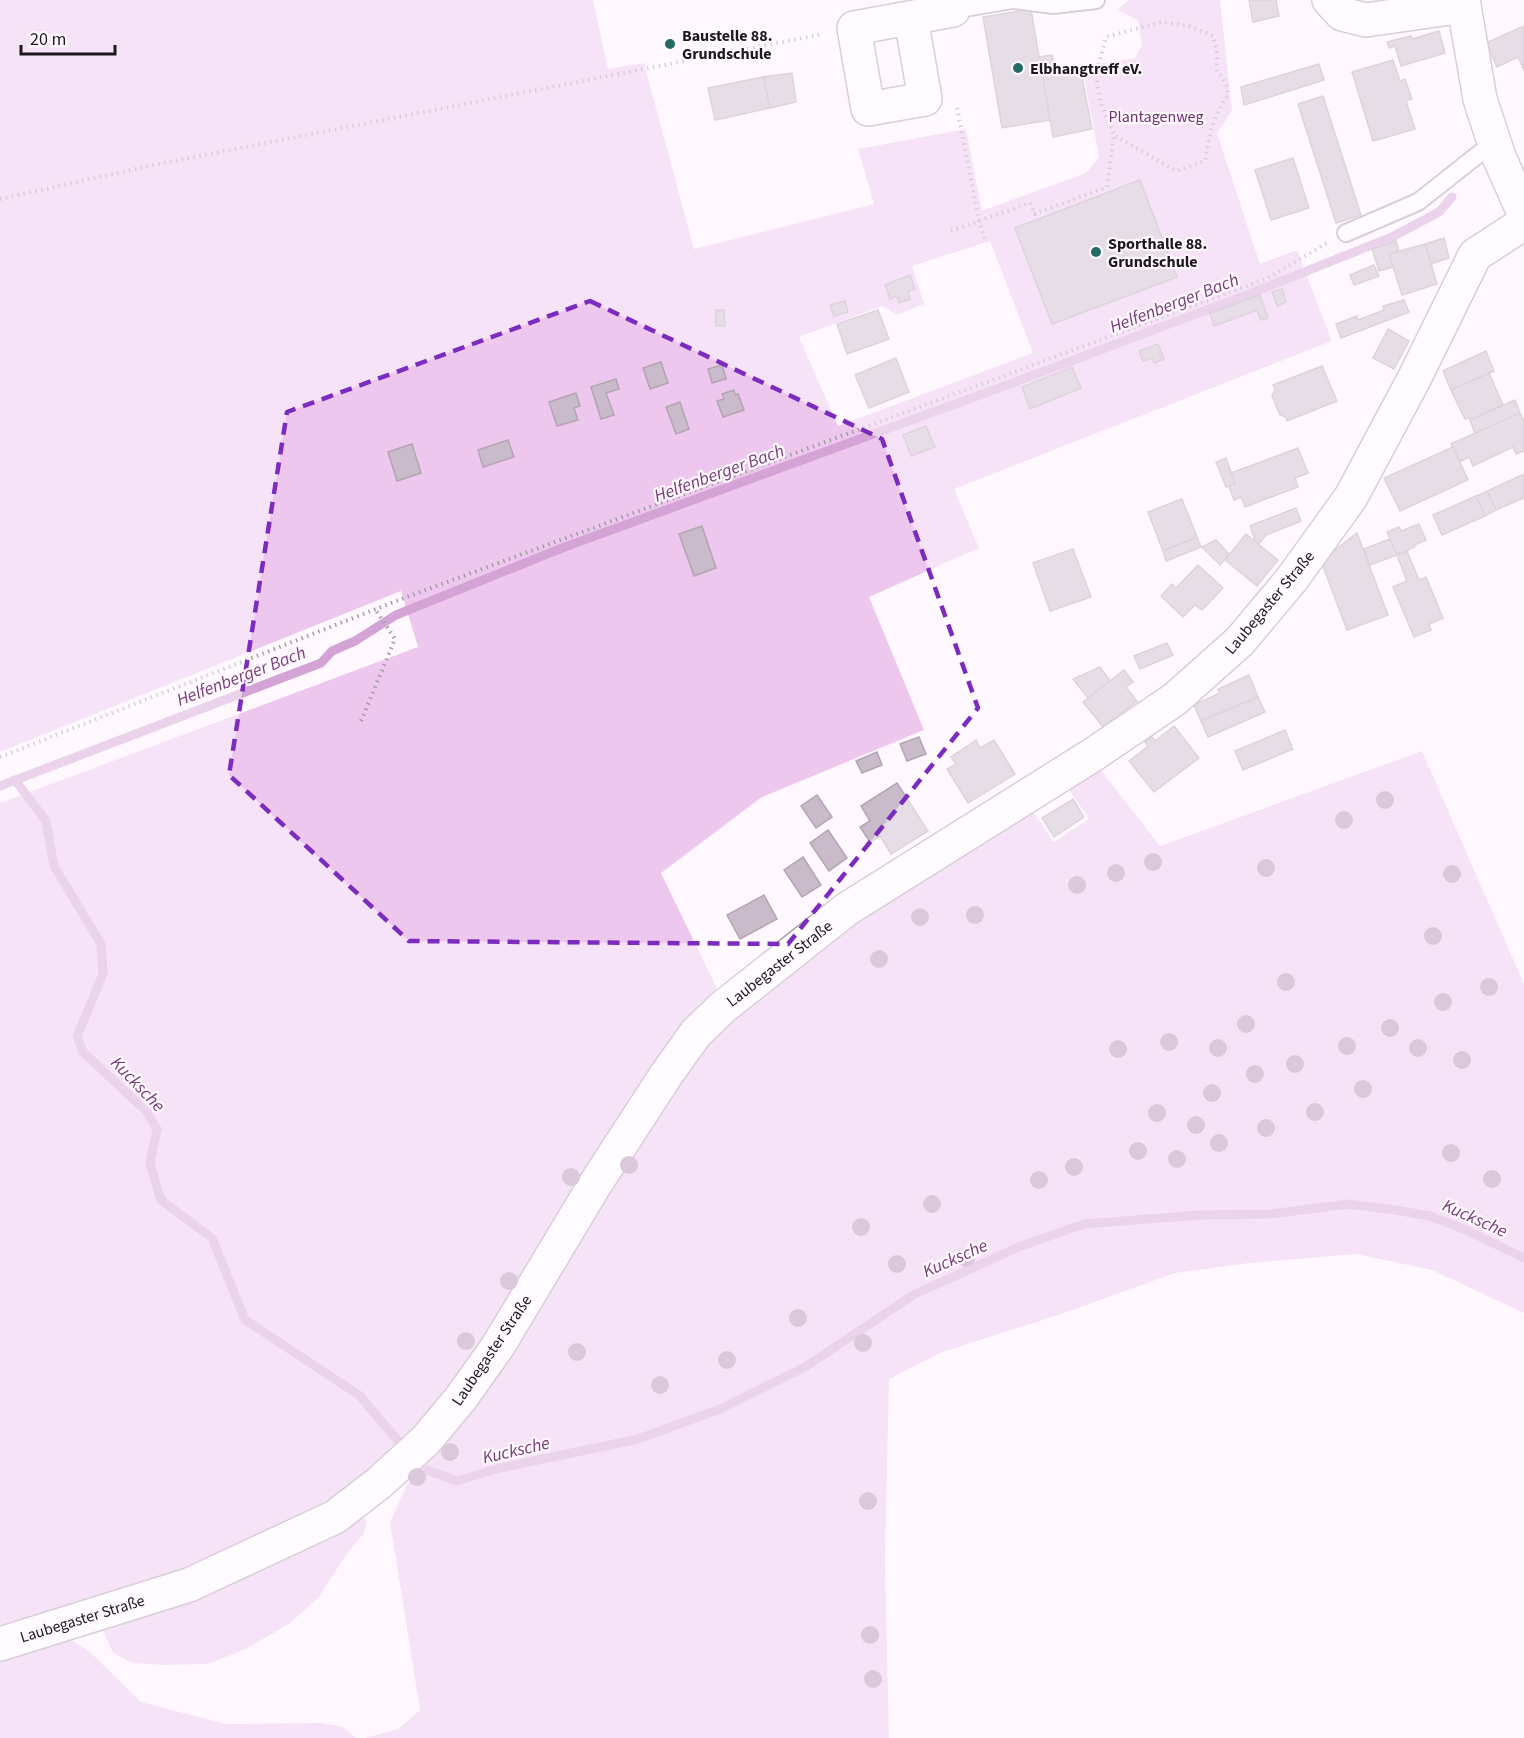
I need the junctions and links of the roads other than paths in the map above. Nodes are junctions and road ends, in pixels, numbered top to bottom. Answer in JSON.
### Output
{"nodes":[{"id":1,"x":1013,"y":0,"type":"edge"},
{"id":2,"x":1095,"y":0,"type":"edge"},
{"id":3,"x":1329,"y":0,"type":"edge"},
{"id":4,"x":1464,"y":3,"type":"edge"},
{"id":5,"x":953,"y":10,"type":"joint"},
{"id":6,"x":911,"y":18,"type":"junction"},
{"id":7,"x":1494,"y":142,"type":"junction"},
{"id":8,"x":1524,"y":213,"type":"edge"},
{"id":9,"x":1524,"y":222,"type":"edge"},
{"id":10,"x":1346,"y":233,"type":"road end"},
{"id":11,"x":0,"y":1644,"type":"edge"}],
"edges":[{"from":1,"to":2,"type":"lane"},
{"from":1,"to":5,"type":"lane"},
{"from":3,"to":4,"type":"street"},
{"from":4,"to":7,"type":"street"},
{"from":5,"to":6,"type":"street"},
{"from":6,"to":6,"type":"street"},
{"from":7,"to":8,"type":"street"},
{"from":7,"to":10,"type":"lane"},
{"from":9,"to":11,"type":"street","name":"Laubegaster Straße"}]}
